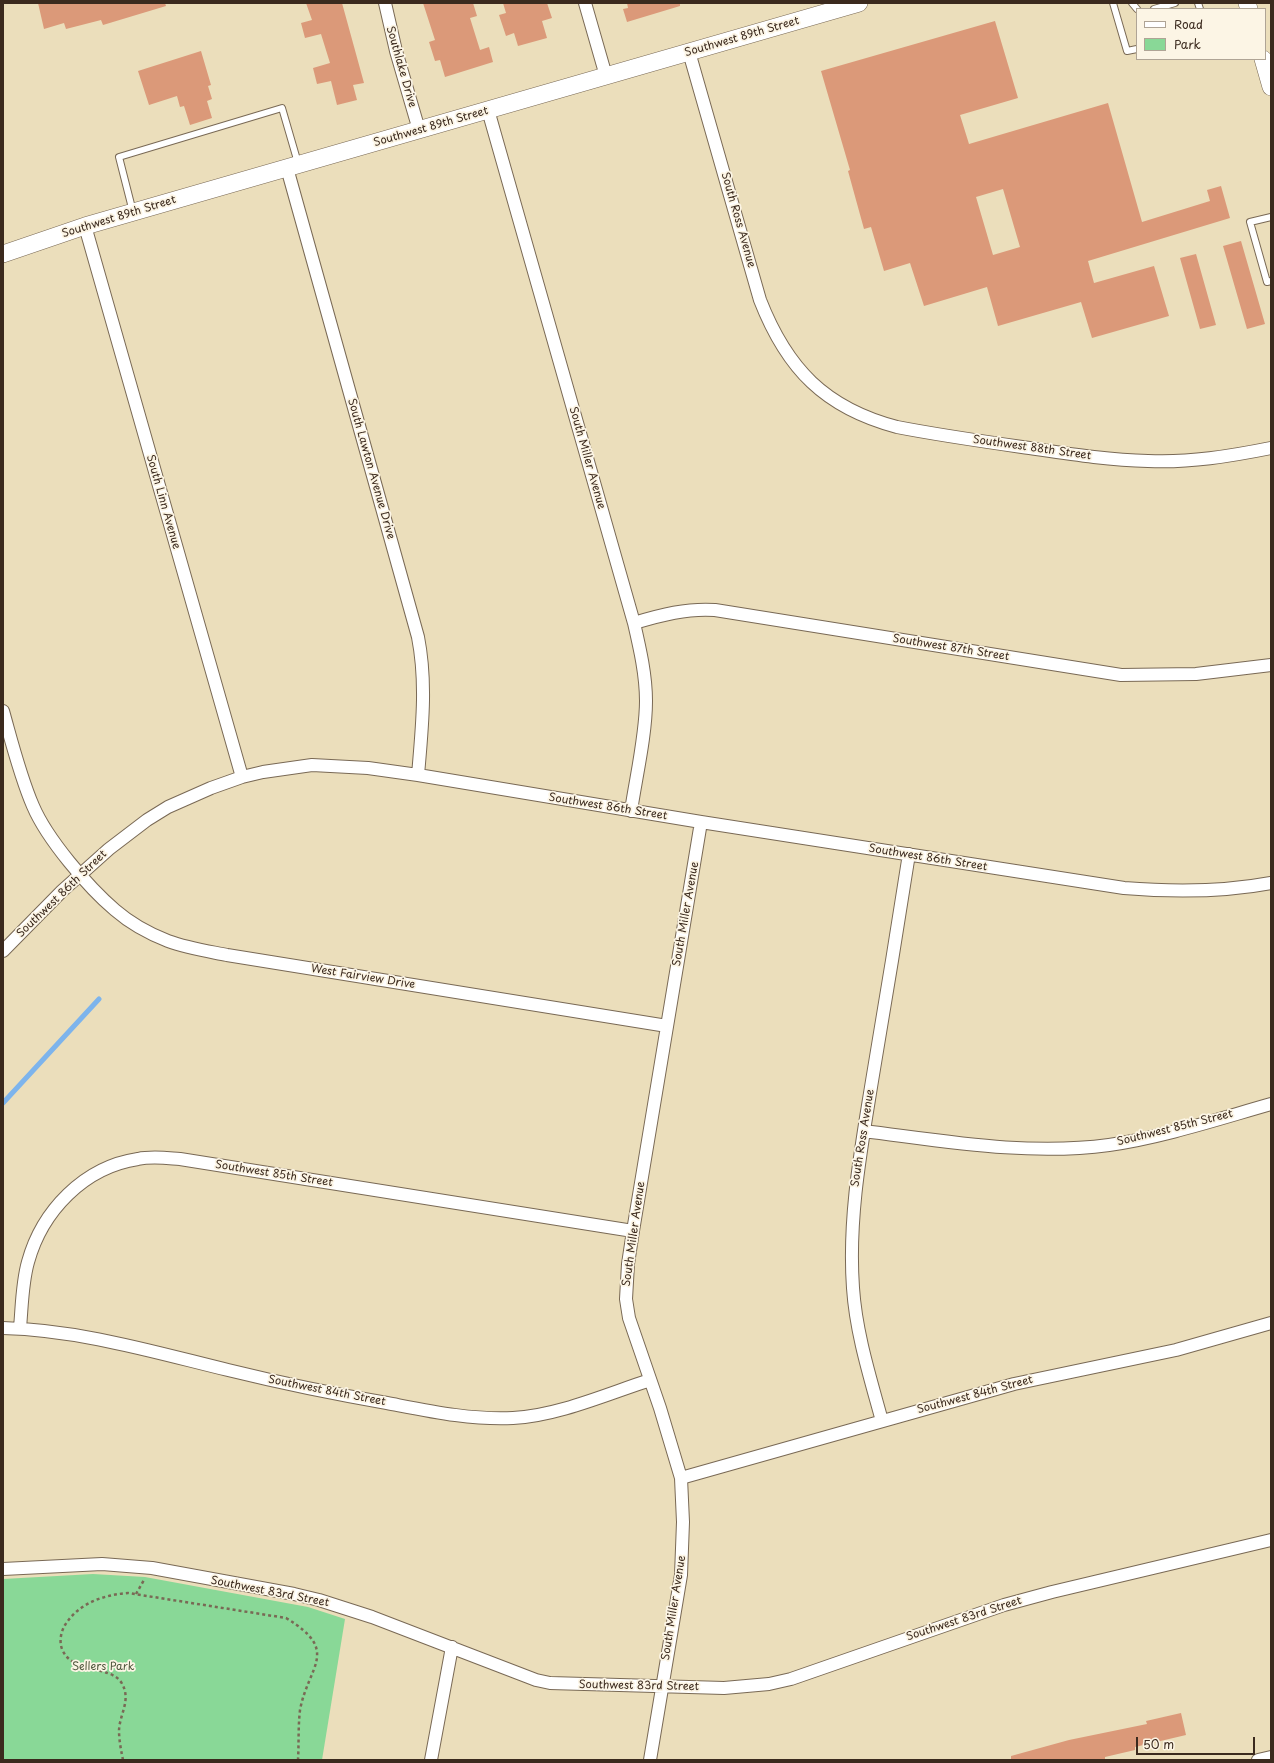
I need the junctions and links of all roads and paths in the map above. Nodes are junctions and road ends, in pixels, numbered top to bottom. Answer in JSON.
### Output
{"nodes":[{"id":1,"x":385,"y":3,"type":"edge"},
{"id":2,"x":585,"y":3,"type":"edge"},
{"id":3,"x":859,"y":3,"type":"edge"},
{"id":4,"x":1113,"y":3,"type":"edge"},
{"id":5,"x":1175,"y":3,"type":"edge"},
{"id":6,"x":1158,"y":8,"type":"edge"},
{"id":7,"x":1136,"y":48,"type":"edge"},
{"id":8,"x":689,"y":52,"type":"junction"},
{"id":9,"x":1263,"y":60,"type":"edge"},
{"id":10,"x":606,"y":76,"type":"junction"},
{"id":11,"x":1271,"y":87,"type":"edge"},
{"id":12,"x":488,"y":110,"type":"junction"},
{"id":13,"x":419,"y":130,"type":"junction"},
{"id":14,"x":293,"y":167,"type":"junction"},
{"id":15,"x":133,"y":213,"type":"junction"},
{"id":16,"x":1271,"y":217,"type":"edge"},
{"id":17,"x":85,"y":226,"type":"junction"},
{"id":18,"x":3,"y":254,"type":"edge"},
{"id":19,"x":1271,"y":281,"type":"edge"},
{"id":20,"x":808,"y":379,"type":"joint"},
{"id":21,"x":1271,"y":448,"type":"edge"},
{"id":22,"x":634,"y":623,"type":"junction"},
{"id":23,"x":1271,"y":665,"type":"edge"},
{"id":24,"x":3,"y":711,"type":"edge"},
{"id":25,"x":418,"y":775,"type":"junction"},
{"id":26,"x":242,"y":777,"type":"junction"},
{"id":27,"x":631,"y":811,"type":"junction"},
{"id":28,"x":701,"y":822,"type":"junction"},
{"id":29,"x":910,"y":854,"type":"junction"},
{"id":30,"x":81,"y":875,"type":"junction"},
{"id":31,"x":1271,"y":883,"type":"edge"},
{"id":32,"x":3,"y":951,"type":"edge"},
{"id":33,"x":667,"y":1026,"type":"junction"},
{"id":34,"x":1271,"y":1104,"type":"edge"},
{"id":35,"x":864,"y":1131,"type":"junction"},
{"id":36,"x":633,"y":1231,"type":"junction"},
{"id":37,"x":1271,"y":1323,"type":"edge"},
{"id":38,"x":3,"y":1328,"type":"edge"},
{"id":39,"x":20,"y":1328,"type":"junction"},
{"id":40,"x":650,"y":1380,"type":"junction"},
{"id":41,"x":882,"y":1421,"type":"junction"},
{"id":42,"x":681,"y":1478,"type":"junction"},
{"id":43,"x":1271,"y":1540,"type":"edge"},
{"id":44,"x":3,"y":1569,"type":"edge"},
{"id":45,"x":452,"y":1648,"type":"junction"},
{"id":46,"x":662,"y":1686,"type":"junction"},
{"id":47,"x":1271,"y":1757,"type":"edge"},
{"id":48,"x":123,"y":1760,"type":"edge"},
{"id":49,"x":298,"y":1760,"type":"edge"},
{"id":50,"x":431,"y":1760,"type":"edge"},
{"id":51,"x":650,"y":1760,"type":"edge"},
{"id":52,"x":1258,"y":1760,"type":"edge"}],
"edges":[{"from":1,"to":13,"type":"street","name":"Southlake Drive"},
{"from":2,"to":10,"type":"street"},
{"from":3,"to":8,"type":"main road","name":"Southwest 89th Street"},
{"from":4,"to":7,"type":"lane"},
{"from":5,"to":6,"type":"lane"},
{"from":8,"to":10,"type":"main road","name":"Southwest 89th Street"},
{"from":8,"to":20,"type":"street","name":"South Ross Avenue"},
{"from":9,"to":11,"type":"main road"},
{"from":10,"to":12,"type":"main road","name":"Southwest 89th Street"},
{"from":12,"to":13,"type":"main road","name":"Southwest 89th Street"},
{"from":12,"to":22,"type":"street","name":"South Miller Avenue"},
{"from":13,"to":14,"type":"main road","name":"Southwest 89th Street"},
{"from":14,"to":15,"type":"main road","name":"Southwest 89th Street"},
{"from":14,"to":15,"type":"lane"},
{"from":14,"to":25,"type":"street","name":"South Lawton Avenue Drive"},
{"from":15,"to":17,"type":"main road","name":"Southwest 89th Street"},
{"from":16,"to":19,"type":"lane"},
{"from":17,"to":18,"type":"main road","name":"Southwest 89th Street"},
{"from":17,"to":26,"type":"street","name":"South Linn Avenue"},
{"from":20,"to":21,"type":"street","name":"Southwest 88th Street"},
{"from":22,"to":23,"type":"street","name":"Southwest 87th Street"},
{"from":22,"to":27,"type":"street","name":"South Miller Avenue"},
{"from":24,"to":30,"type":"street","name":"West Fairview Drive"},
{"from":25,"to":26,"type":"street","name":"Southwest 86th Street"},
{"from":25,"to":27,"type":"street","name":"Southwest 86th Street"},
{"from":26,"to":30,"type":"street","name":"Southwest 86th Street"},
{"from":27,"to":28,"type":"street","name":"Southwest 86th Street"},
{"from":28,"to":29,"type":"street","name":"Southwest 86th Street"},
{"from":28,"to":33,"type":"street","name":"South Miller Avenue"},
{"from":29,"to":31,"type":"street","name":"Southwest 86th Street"},
{"from":29,"to":35,"type":"street","name":"South Ross Avenue"},
{"from":30,"to":32,"type":"street","name":"Southwest 86th Street"},
{"from":30,"to":33,"type":"street","name":"West Fairview Drive"},
{"from":33,"to":36,"type":"street","name":"South Miller Avenue"},
{"from":34,"to":35,"type":"street","name":"Southwest 85th Street"},
{"from":35,"to":41,"type":"street","name":"South Ross Avenue"},
{"from":36,"to":39,"type":"street","name":"Southwest 85th Street"},
{"from":36,"to":40,"type":"street","name":"South Miller Avenue"},
{"from":37,"to":41,"type":"street","name":"Southwest 84th Street"},
{"from":38,"to":39,"type":"street","name":"Southwest 84th Street"},
{"from":39,"to":40,"type":"street","name":"Southwest 84th Street"},
{"from":40,"to":42,"type":"street","name":"South Miller Avenue"},
{"from":41,"to":42,"type":"street","name":"Southwest 84th Street"},
{"from":42,"to":46,"type":"street","name":"South Miller Avenue"},
{"from":43,"to":46,"type":"street","name":"Southwest 83rd Street"},
{"from":44,"to":45,"type":"street","name":"Southwest 83rd Street"},
{"from":45,"to":46,"type":"street","name":"Southwest 83rd Street"},
{"from":45,"to":50,"type":"street"},
{"from":46,"to":51,"type":"street","name":"South Miller Avenue"},
{"from":47,"to":52,"type":"street"},
{"from":48,"to":49,"type":"path"}]}
